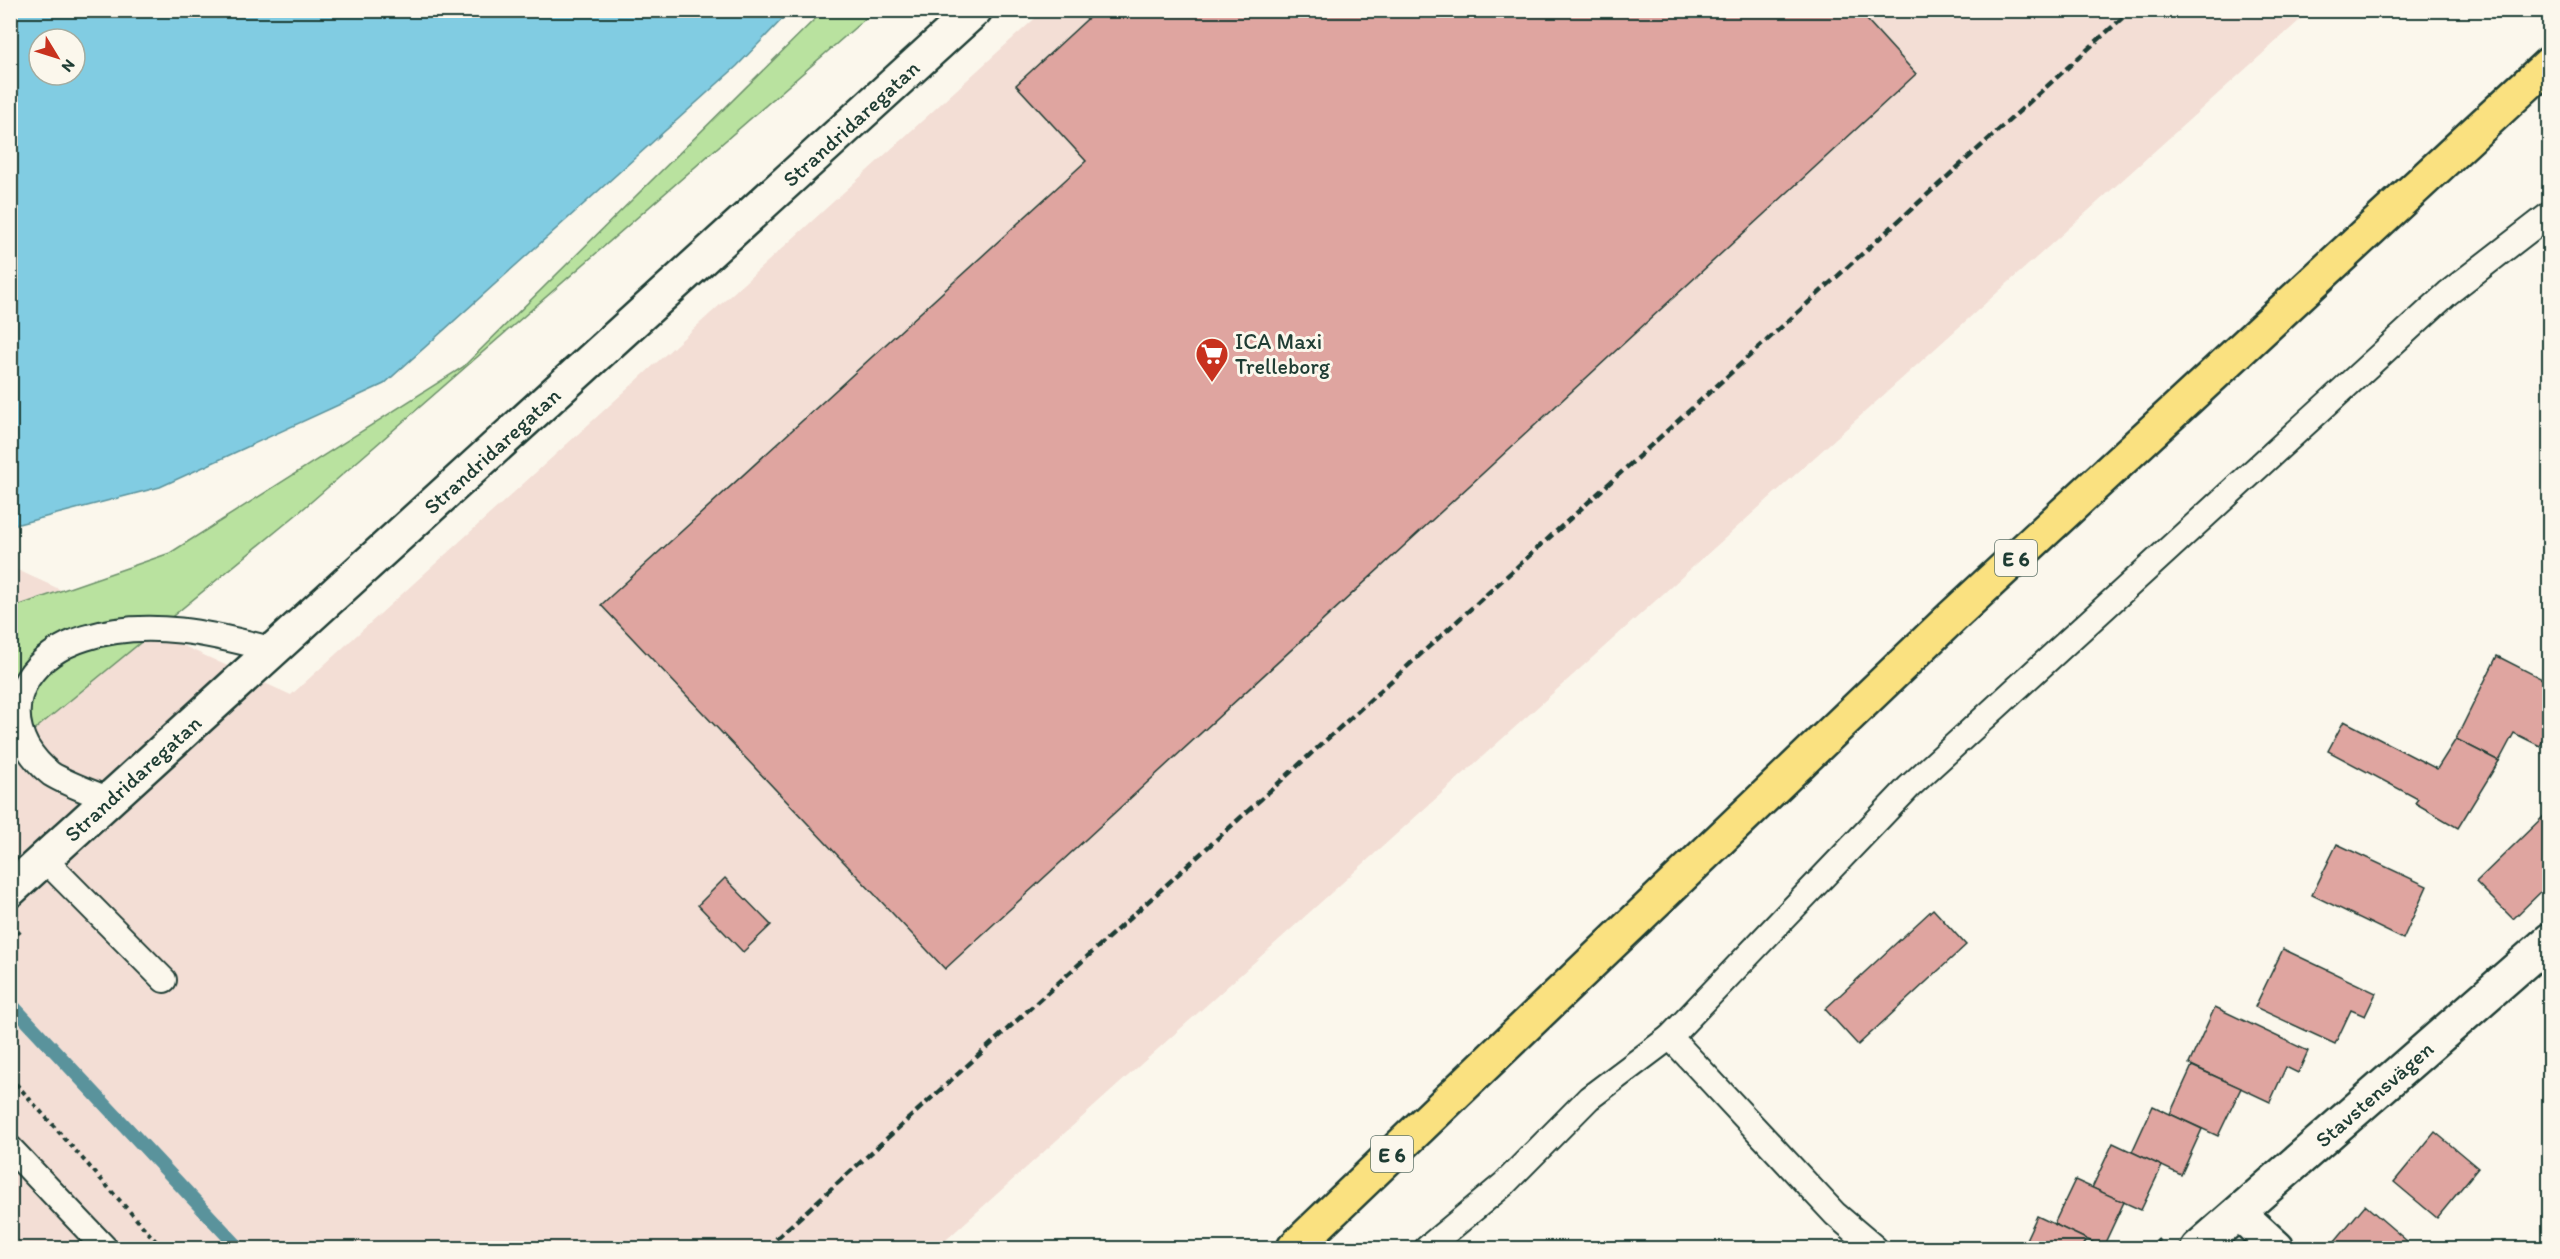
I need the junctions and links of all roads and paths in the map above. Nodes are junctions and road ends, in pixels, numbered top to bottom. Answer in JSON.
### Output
{"nodes":[{"id":1,"x":975,"y":10,"type":"edge"},
{"id":2,"x":2550,"y":63,"type":"edge"},
{"id":3,"x":2550,"y":214,"type":"edge"},
{"id":4,"x":274,"y":650,"type":"junction"},
{"id":5,"x":110,"y":800,"type":"junction"},
{"id":6,"x":44,"y":859,"type":"junction"},
{"id":7,"x":10,"y":890,"type":"edge"},
{"id":8,"x":2550,"y":940,"type":"edge"},
{"id":9,"x":164,"y":980,"type":"dead end"},
{"id":10,"x":1670,"y":1037,"type":"junction"},
{"id":11,"x":10,"y":1077,"type":"edge"},
{"id":12,"x":10,"y":1148,"type":"edge"},
{"id":13,"x":2239,"y":1213,"type":"junction"},
{"id":14,"x":105,"y":1248,"type":"edge"},
{"id":15,"x":162,"y":1248,"type":"edge"},
{"id":16,"x":1294,"y":1248,"type":"edge"},
{"id":17,"x":1427,"y":1248,"type":"edge"},
{"id":18,"x":1875,"y":1248,"type":"edge"},
{"id":19,"x":2198,"y":1248,"type":"edge"},
{"id":20,"x":2277,"y":1248,"type":"edge"}],
"edges":[{"from":1,"to":4,"type":"street","name":"Strandridaregatan"},
{"from":2,"to":16,"type":"highway","number":"E 6"},
{"from":3,"to":10,"type":"lane"},
{"from":4,"to":5,"type":"street","name":"Strandridaregatan"},
{"from":4,"to":5,"type":"lane"},
{"from":5,"to":6,"type":"street","name":"Strandridaregatan"},
{"from":6,"to":7,"type":"street","name":"Strandridaregatan"},
{"from":6,"to":9,"type":"lane"},
{"from":8,"to":13,"type":"street","name":"Stavstensvägen"},
{"from":10,"to":17,"type":"lane"},
{"from":10,"to":18,"type":"lane"},
{"from":11,"to":15,"type":"path"},
{"from":12,"to":14,"type":"lane"},
{"from":13,"to":19,"type":"street","name":"Stavstensvägen"},
{"from":13,"to":20,"type":"street"}]}
